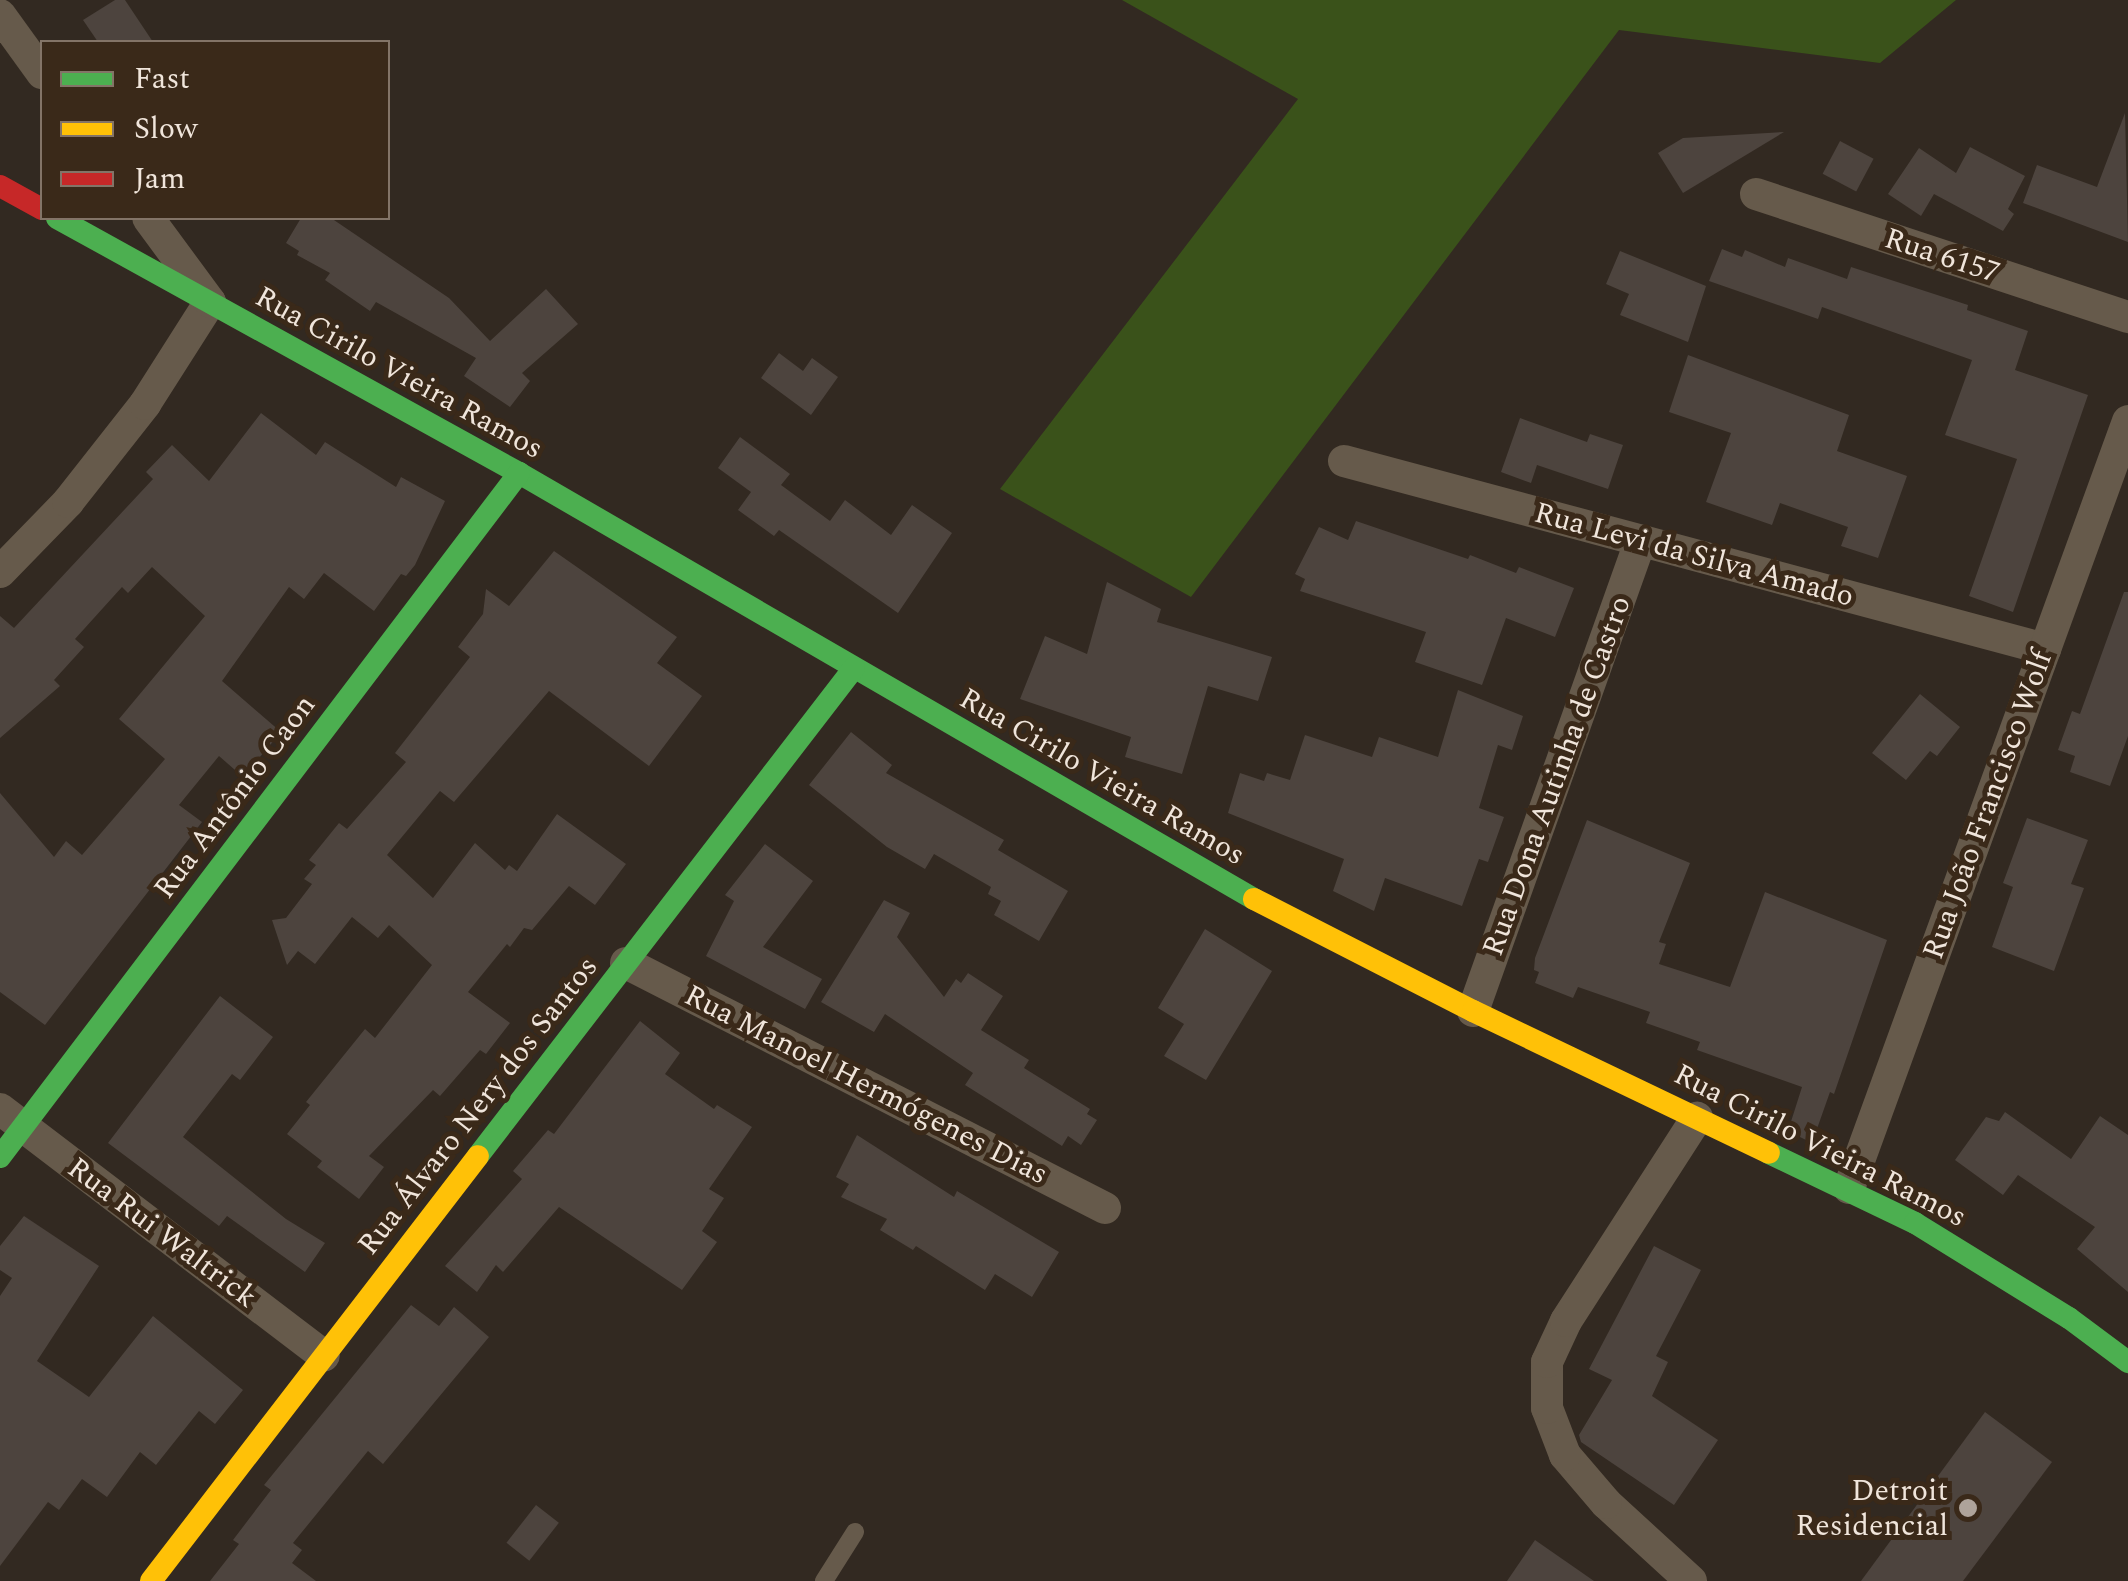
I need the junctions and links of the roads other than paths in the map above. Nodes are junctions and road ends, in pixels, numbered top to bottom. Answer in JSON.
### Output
{"nodes":[{"id":1,"x":0,"y":15,"type":"edge"},
{"id":2,"x":40,"y":70,"type":"edge"},
{"id":3,"x":0,"y":186,"type":"edge"},
{"id":4,"x":1756,"y":194,"type":"dead end"},
{"id":5,"x":40,"y":208,"type":"edge"},
{"id":6,"x":62,"y":220,"type":"edge"},
{"id":7,"x":149,"y":220,"type":"edge"},
{"id":8,"x":210,"y":302,"type":"junction"},
{"id":9,"x":2128,"y":317,"type":"edge"},
{"id":10,"x":2128,"y":421,"type":"edge"},
{"id":11,"x":1344,"y":461,"type":"dead end"},
{"id":12,"x":518,"y":473,"type":"junction"},
{"id":13,"x":1640,"y":541,"type":"junction"},
{"id":14,"x":0,"y":572,"type":"edge"},
{"id":15,"x":2045,"y":649,"type":"junction"},
{"id":16,"x":854,"y":668,"type":"junction"},
{"id":17,"x":626,"y":964,"type":"junction"},
{"id":18,"x":1473,"y":1011,"type":"junction"},
{"id":19,"x":12,"y":1118,"type":"edge"},
{"id":20,"x":1697,"y":1118,"type":"junction"},
{"id":21,"x":0,"y":1157,"type":"edge"},
{"id":22,"x":1849,"y":1188,"type":"junction"},
{"id":23,"x":1106,"y":1208,"type":"dead end"},
{"id":24,"x":324,"y":1356,"type":"junction"},
{"id":25,"x":2128,"y":1362,"type":"edge"},
{"id":26,"x":855,"y":1532,"type":"dead end"},
{"id":27,"x":150,"y":1581,"type":"edge"},
{"id":28,"x":824,"y":1581,"type":"edge"},
{"id":29,"x":1690,"y":1581,"type":"edge"}],
"edges":[{"from":1,"to":2,"type":"street"},
{"from":3,"to":5,"type":"main road"},
{"from":4,"to":9,"type":"street","name":"Rua 6157"},
{"from":6,"to":8,"type":"main road","name":"Rua Cirilo Vieira Ramos"},
{"from":7,"to":8,"type":"street"},
{"from":8,"to":12,"type":"main road","name":"Rua Cirilo Vieira Ramos"},
{"from":8,"to":14,"type":"street"},
{"from":10,"to":15,"type":"street","name":"Rua João Francisco Wolf"},
{"from":11,"to":13,"type":"street","name":"Rua Levi da Silva Amado"},
{"from":12,"to":16,"type":"main road","name":"Rua Cirilo Vieira Ramos"},
{"from":12,"to":19,"type":"main road","name":"Rua Antônio Caon"},
{"from":13,"to":15,"type":"street","name":"Rua Levi da Silva Amado"},
{"from":13,"to":18,"type":"street","name":"Rua Dona Autinha de Castro"},
{"from":15,"to":22,"type":"street","name":"Rua João Francisco Wolf"},
{"from":16,"to":17,"type":"main road","name":"Rua Álvaro Nery dos Santos"},
{"from":16,"to":18,"type":"main road","name":"Rua Cirilo Vieira Ramos"},
{"from":17,"to":23,"type":"street","name":"Rua Manoel Hermógenes Dias"},
{"from":17,"to":24,"type":"main road","name":"Rua Álvaro Nery dos Santos"},
{"from":18,"to":20,"type":"main road","name":"Rua Cirilo Vieira Ramos"},
{"from":19,"to":21,"type":"main road","name":"Rua Antônio Caon"},
{"from":19,"to":24,"type":"street","name":"Rua Rui Waltrick"},
{"from":20,"to":22,"type":"main road","name":"Rua Cirilo Vieira Ramos"},
{"from":20,"to":29,"type":"street"},
{"from":22,"to":25,"type":"main road","name":"Rua Cirilo Vieira Ramos"},
{"from":24,"to":27,"type":"main road","name":"Rua Álvaro Nery dos Santos"},
{"from":26,"to":28,"type":"lane"}]}
